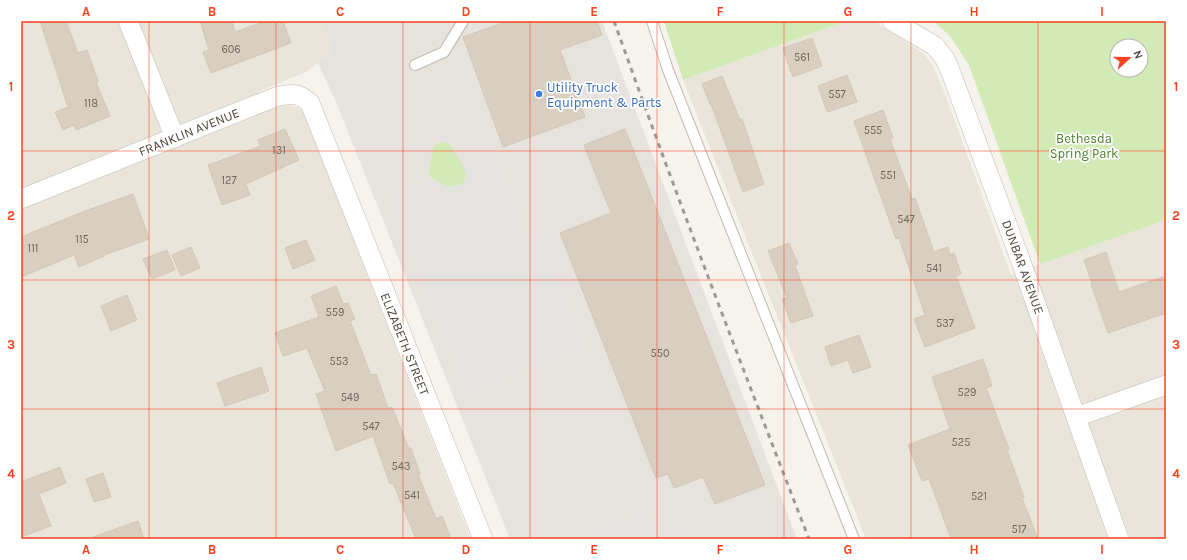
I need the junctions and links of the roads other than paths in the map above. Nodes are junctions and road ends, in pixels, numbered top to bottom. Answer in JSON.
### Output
{"nodes":[{"id":1,"x":128,"y":21,"type":"edge"},
{"id":2,"x":463,"y":21,"type":"edge"},
{"id":3,"x":652,"y":21,"type":"edge"},
{"id":4,"x":892,"y":21,"type":"edge"},
{"id":5,"x":415,"y":65,"type":"dead end"},
{"id":6,"x":175,"y":138,"type":"junction"},
{"id":7,"x":328,"y":149,"type":"joint"},
{"id":8,"x":21,"y":199,"type":"edge"},
{"id":9,"x":1166,"y":385,"type":"edge"},
{"id":10,"x":1076,"y":417,"type":"junction"},
{"id":11,"x":483,"y":539,"type":"edge"},
{"id":12,"x":854,"y":539,"type":"edge"},
{"id":13,"x":1119,"y":539,"type":"edge"}],
"edges":[{"from":1,"to":6,"type":"street"},
{"from":2,"to":5,"type":"lane"},
{"from":3,"to":12,"type":"lane"},
{"from":4,"to":10,"type":"street","name":"DUNBAR AVENUE"},
{"from":6,"to":7,"type":"street","name":"FRANKLIN AVENUE"},
{"from":6,"to":8,"type":"street","name":"FRANKLIN AVENUE"},
{"from":7,"to":11,"type":"street","name":"ELIZABETH STREET"},
{"from":9,"to":10,"type":"street"},
{"from":10,"to":13,"type":"street","name":"DUNBAR AVENUE"}]}
